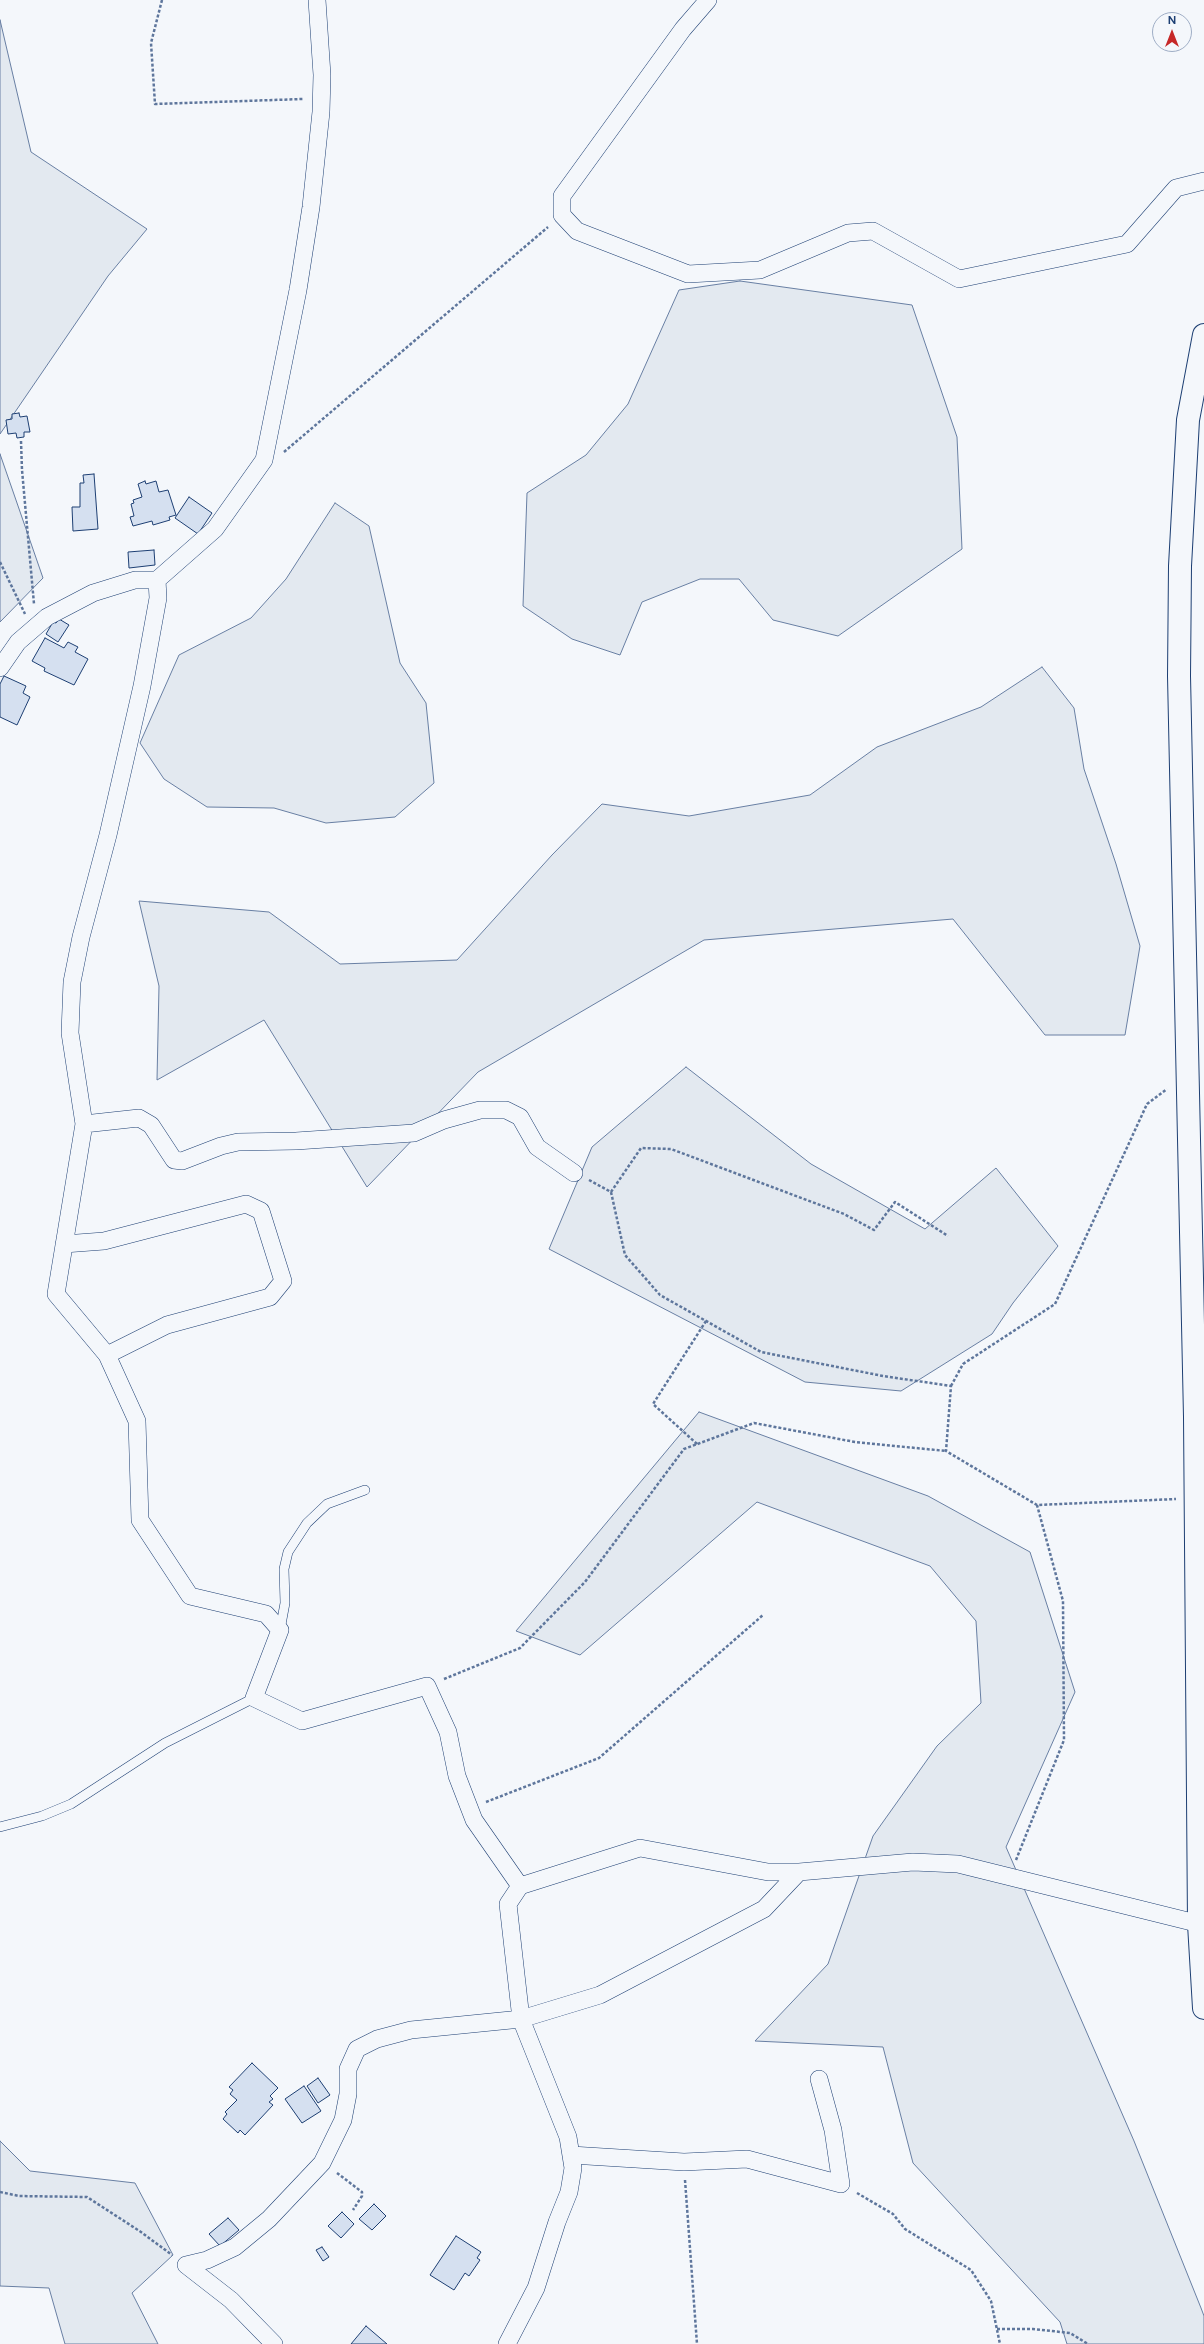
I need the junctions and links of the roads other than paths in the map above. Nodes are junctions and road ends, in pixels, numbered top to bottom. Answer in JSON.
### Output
{"nodes":[{"id":1,"x":317,"y":0,"type":"edge"},
{"id":2,"x":708,"y":0,"type":"edge"},
{"id":3,"x":1204,"y":181,"type":"edge"},
{"id":4,"x":1204,"y":335,"type":"edge"},
{"id":5,"x":157,"y":580,"type":"junction"},
{"id":6,"x":0,"y":668,"type":"edge"},
{"id":7,"x":84,"y":1124,"type":"junction"},
{"id":8,"x":574,"y":1173,"type":"road end"},
{"id":9,"x":64,"y":1244,"type":"junction"},
{"id":10,"x":107,"y":1355,"type":"junction"},
{"id":11,"x":365,"y":1490,"type":"dead end"},
{"id":12,"x":280,"y":1630,"type":"junction"},
{"id":13,"x":254,"y":1698,"type":"junction"},
{"id":14,"x":0,"y":1827,"type":"edge"},
{"id":15,"x":799,"y":1872,"type":"junction"},
{"id":16,"x":520,"y":1886,"type":"junction"},
{"id":17,"x":1201,"y":1924,"type":"edge"},
{"id":18,"x":1204,"y":2008,"type":"edge"},
{"id":19,"x":521,"y":2019,"type":"junction"},
{"id":20,"x":819,"y":2079,"type":"dead end"},
{"id":21,"x":571,"y":2154,"type":"junction"},
{"id":22,"x":274,"y":2344,"type":"edge"},
{"id":23,"x":507,"y":2344,"type":"edge"}],
"edges":[{"from":1,"to":5,"type":"street"},
{"from":2,"to":3,"type":"street"},
{"from":4,"to":17,"type":"street"},
{"from":5,"to":6,"type":"street"},
{"from":5,"to":7,"type":"street"},
{"from":7,"to":8,"type":"street"},
{"from":7,"to":9,"type":"street"},
{"from":9,"to":10,"type":"street"},
{"from":9,"to":10,"type":"street"},
{"from":10,"to":12,"type":"street"},
{"from":11,"to":12,"type":"lane"},
{"from":12,"to":13,"type":"street"},
{"from":13,"to":14,"type":"lane"},
{"from":13,"to":16,"type":"street"},
{"from":15,"to":16,"type":"street"},
{"from":15,"to":17,"type":"street"},
{"from":15,"to":19,"type":"street"},
{"from":16,"to":19,"type":"street"},
{"from":17,"to":18,"type":"street"},
{"from":19,"to":21,"type":"street"},
{"from":19,"to":22,"type":"street"},
{"from":20,"to":21,"type":"street"},
{"from":21,"to":23,"type":"street"}]}
